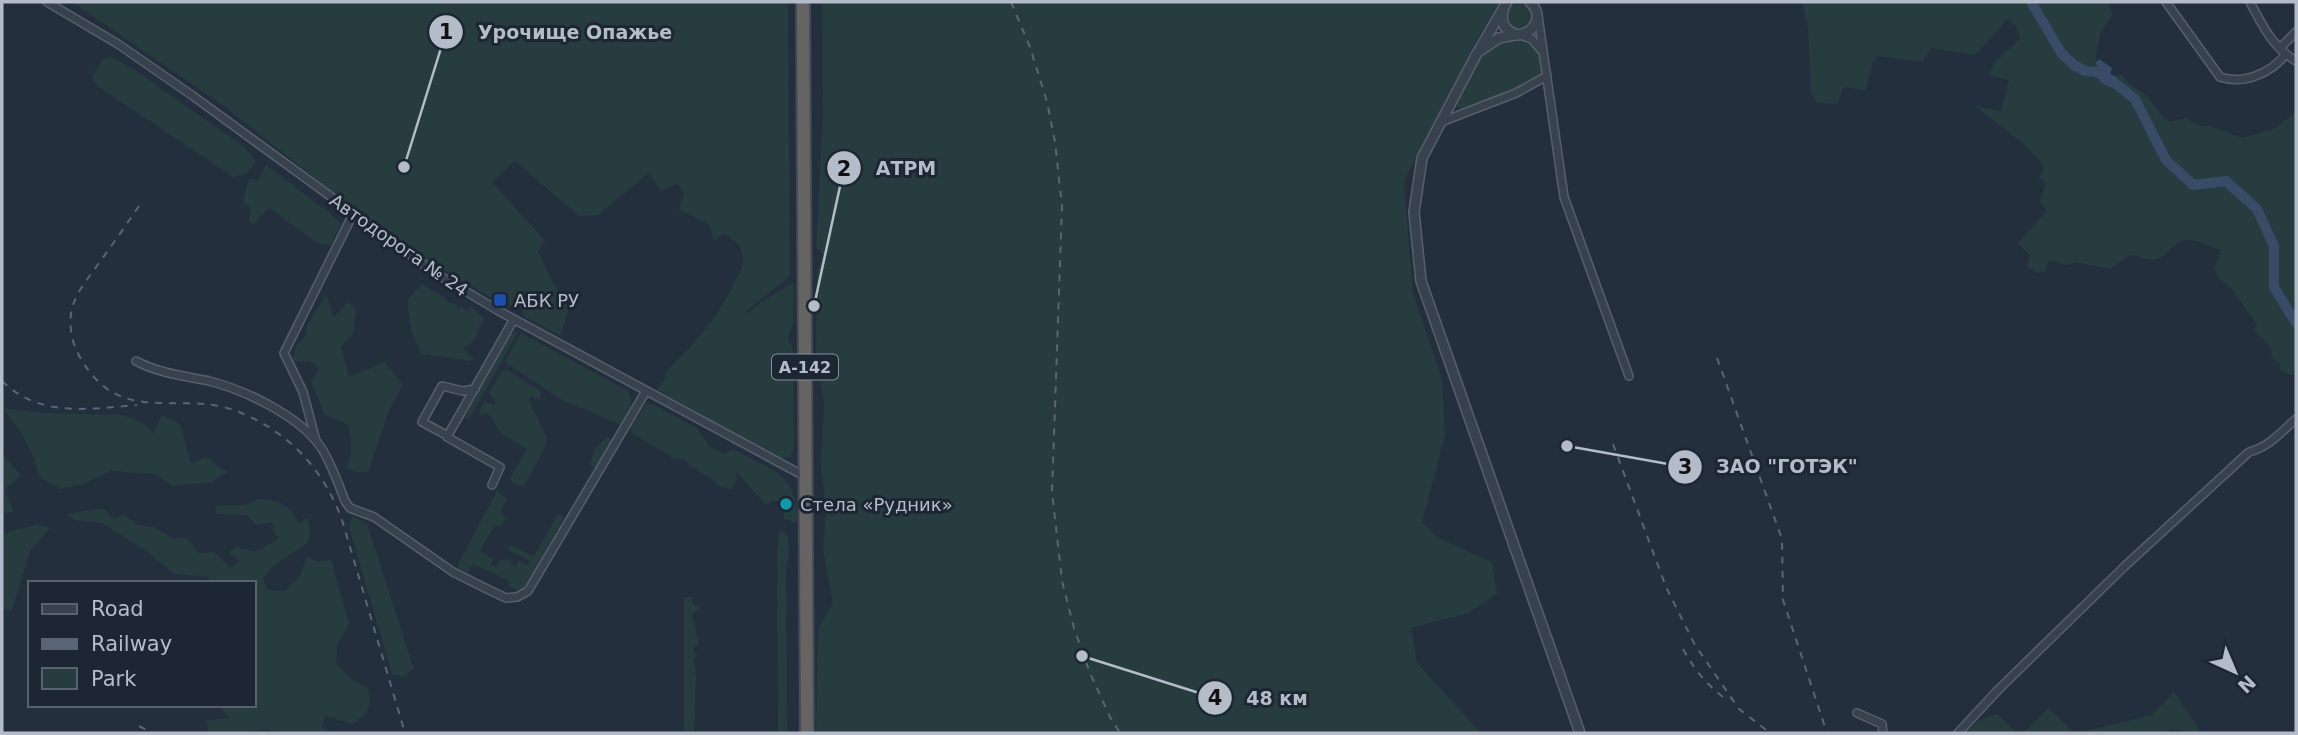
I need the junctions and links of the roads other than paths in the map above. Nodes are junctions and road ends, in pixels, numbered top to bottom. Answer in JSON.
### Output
{"nodes":[{"id":1,"x":47,"y":2,"type":"edge"},
{"id":2,"x":803,"y":2,"type":"edge"},
{"id":3,"x":1530,"y":2,"type":"edge"},
{"id":4,"x":1537,"y":2,"type":"edge"},
{"id":5,"x":2166,"y":2,"type":"edge"},
{"id":6,"x":2250,"y":2,"type":"edge"},
{"id":7,"x":1507,"y":3,"type":"edge"},
{"id":8,"x":1538,"y":15,"type":"junction"},
{"id":9,"x":2296,"y":32,"type":"edge"},
{"id":10,"x":1518,"y":35,"type":"junction"},
{"id":11,"x":2283,"y":51,"type":"junction"},
{"id":12,"x":1544,"y":53,"type":"junction"},
{"id":13,"x":1475,"y":57,"type":"junction"},
{"id":14,"x":2296,"y":61,"type":"edge"},
{"id":15,"x":1547,"y":76,"type":"junction"},
{"id":16,"x":1441,"y":122,"type":"junction"},
{"id":17,"x":353,"y":214,"type":"junction"},
{"id":18,"x":514,"y":319,"type":"junction"},
{"id":19,"x":136,"y":361,"type":"dead end"},
{"id":20,"x":1629,"y":376,"type":"dead end"},
{"id":21,"x":475,"y":389,"type":"junction"},
{"id":22,"x":646,"y":391,"type":"junction"},
{"id":23,"x":2296,"y":419,"type":"edge"},
{"id":24,"x":448,"y":436,"type":"junction"},
{"id":25,"x":316,"y":441,"type":"junction"},
{"id":26,"x":807,"y":477,"type":"junction"},
{"id":27,"x":492,"y":485,"type":"dead end"},
{"id":28,"x":1857,"y":713,"type":"dead end"},
{"id":29,"x":807,"y":733,"type":"edge"},
{"id":30,"x":1580,"y":733,"type":"edge"},
{"id":31,"x":1883,"y":733,"type":"edge"},
{"id":32,"x":1958,"y":733,"type":"edge"}],
"edges":[{"from":1,"to":17,"type":"street","name":"Автодорога № 24"},
{"from":2,"to":26,"type":"highway","number":"А-142"},
{"from":3,"to":8,"type":"street"},
{"from":4,"to":8,"type":"street"},
{"from":5,"to":11,"type":"street"},
{"from":6,"to":11,"type":"street"},
{"from":7,"to":10,"type":"street"},
{"from":7,"to":13,"type":"street"},
{"from":8,"to":10,"type":"street"},
{"from":8,"to":12,"type":"street"},
{"from":9,"to":11,"type":"street"},
{"from":10,"to":12,"type":"street"},
{"from":10,"to":13,"type":"street"},
{"from":11,"to":14,"type":"street"},
{"from":12,"to":15,"type":"street"},
{"from":13,"to":16,"type":"street"},
{"from":15,"to":16,"type":"street"},
{"from":15,"to":20,"type":"street"},
{"from":16,"to":30,"type":"street"},
{"from":17,"to":18,"type":"street","name":"Автодорога № 24"},
{"from":17,"to":25,"type":"street"},
{"from":18,"to":21,"type":"street"},
{"from":18,"to":22,"type":"street","name":"Автодорога № 24"},
{"from":19,"to":25,"type":"street"},
{"from":21,"to":24,"type":"street"},
{"from":21,"to":24,"type":"street"},
{"from":22,"to":25,"type":"street"},
{"from":22,"to":26,"type":"street","name":"Автодорога № 24"},
{"from":23,"to":32,"type":"street"},
{"from":24,"to":27,"type":"street"},
{"from":26,"to":29,"type":"highway","number":"А-142"},
{"from":28,"to":31,"type":"street"}]}
